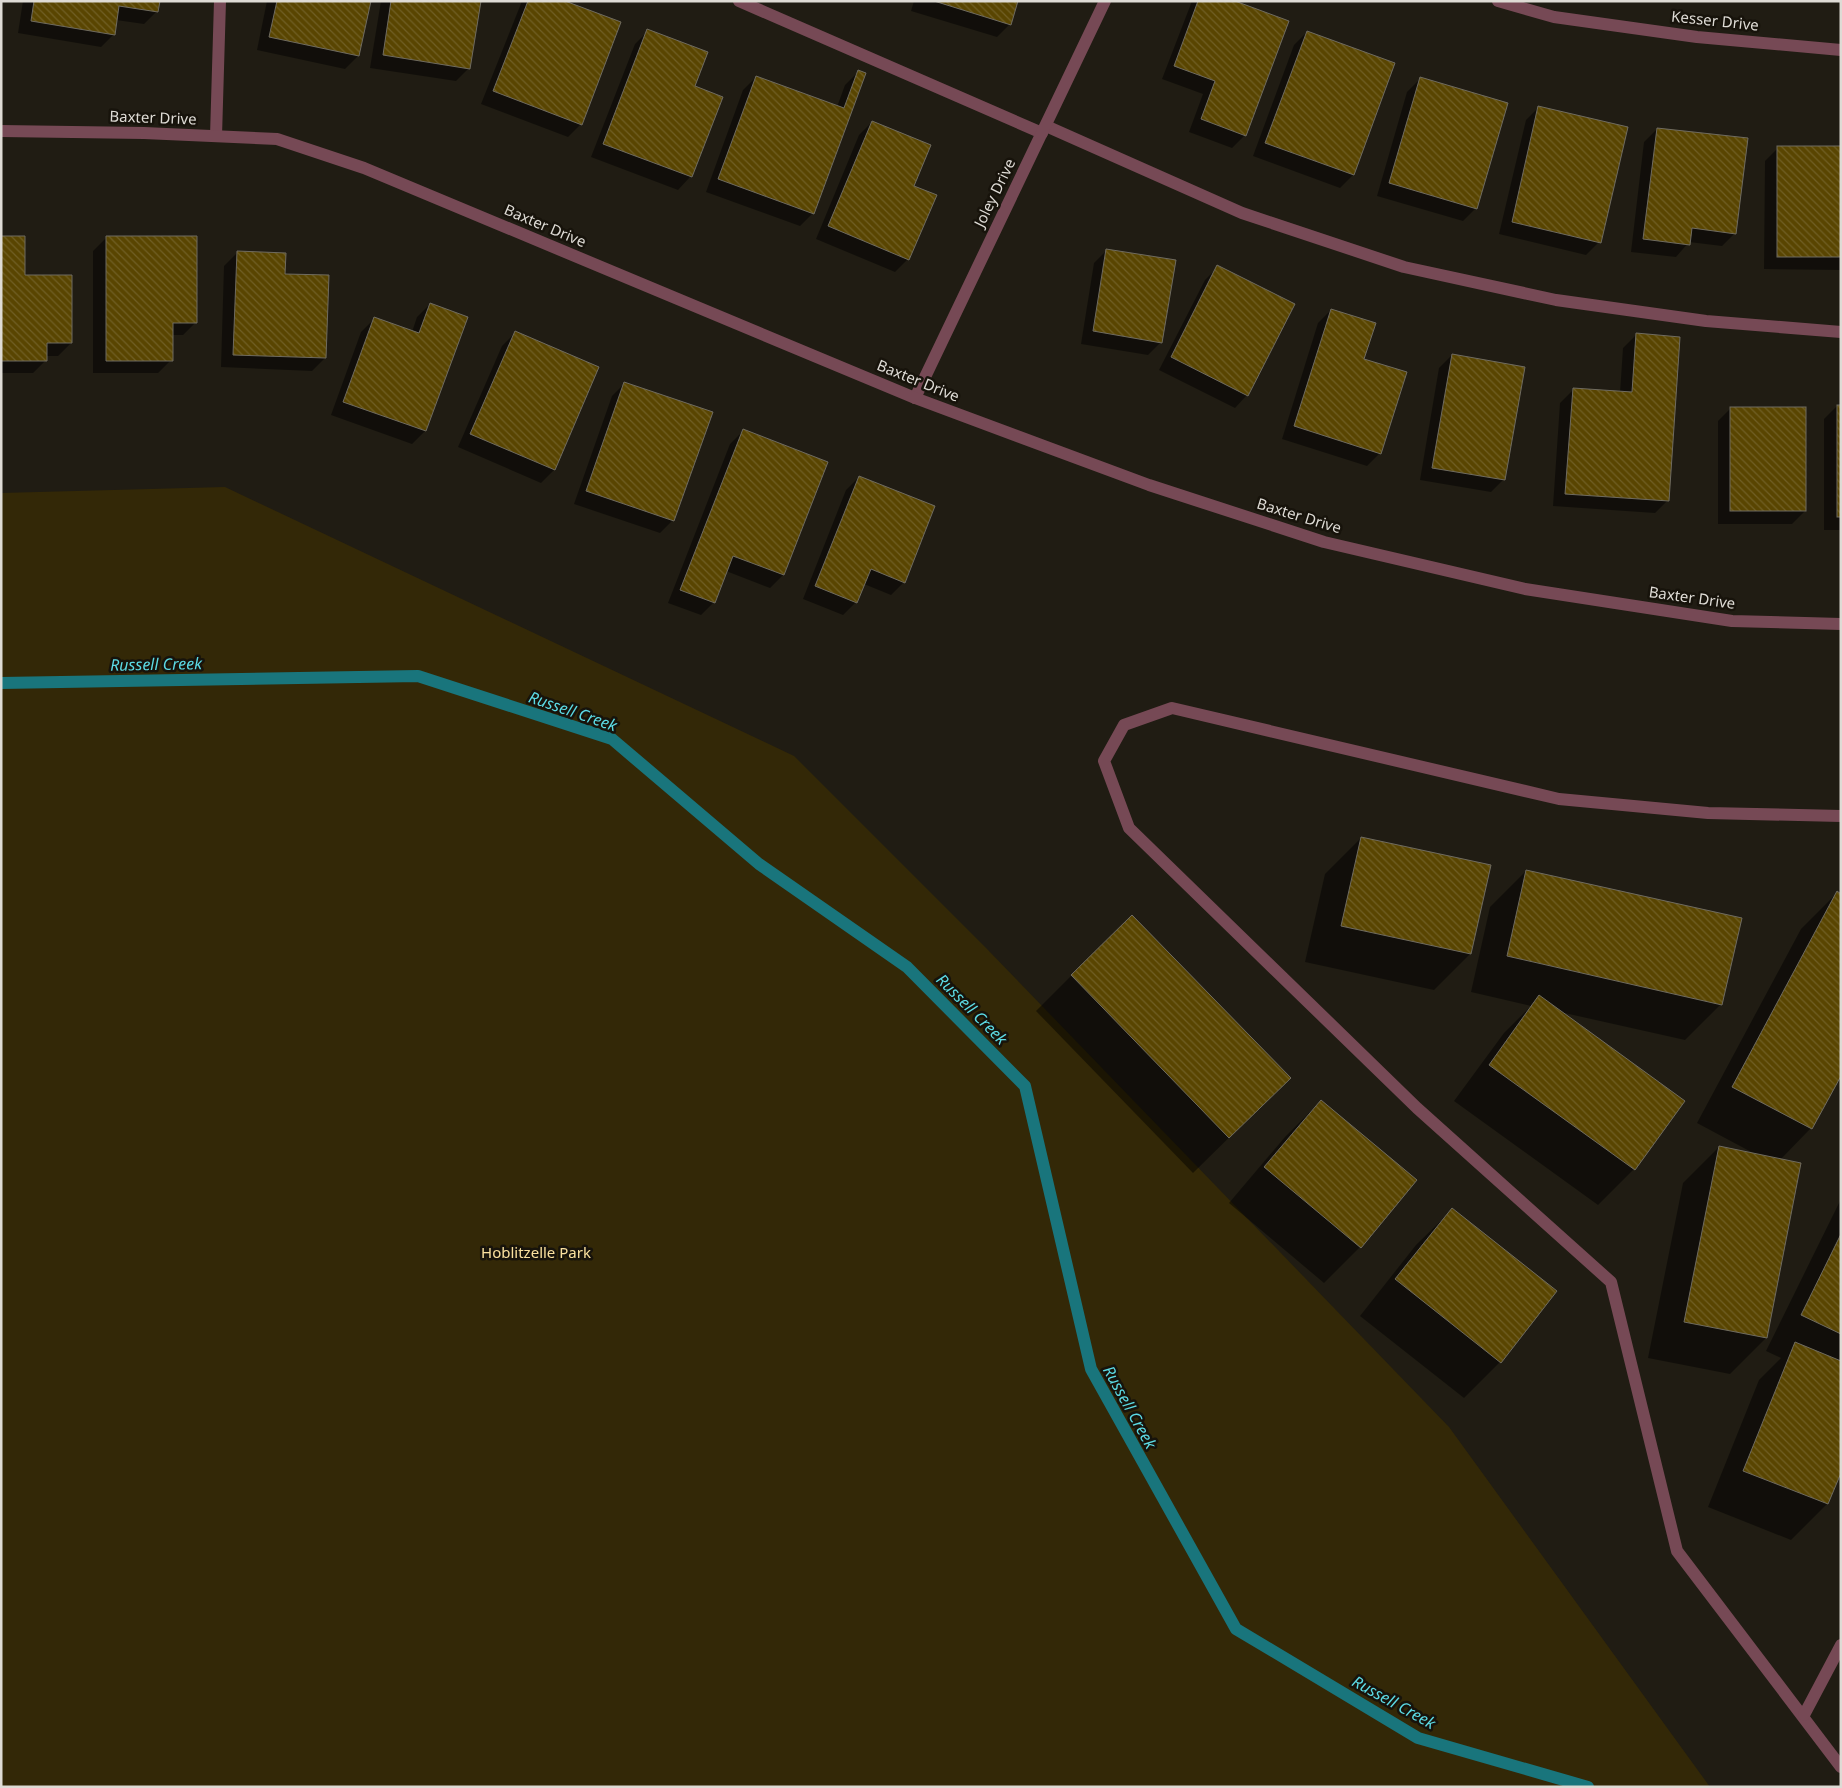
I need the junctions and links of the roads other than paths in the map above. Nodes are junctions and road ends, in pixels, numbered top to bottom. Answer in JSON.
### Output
{"nodes":[{"id":1,"x":220,"y":1,"type":"edge"},
{"id":2,"x":739,"y":1,"type":"edge"},
{"id":3,"x":1105,"y":1,"type":"edge"},
{"id":4,"x":1498,"y":1,"type":"edge"},
{"id":5,"x":1841,"y":50,"type":"edge"},
{"id":6,"x":1044,"y":129,"type":"junction"},
{"id":7,"x":1,"y":131,"type":"edge"},
{"id":8,"x":216,"y":136,"type":"junction"},
{"id":9,"x":1841,"y":332,"type":"edge"},
{"id":10,"x":914,"y":398,"type":"junction"},
{"id":11,"x":1841,"y":624,"type":"edge"},
{"id":12,"x":1841,"y":816,"type":"edge"},
{"id":13,"x":1841,"y":1645,"type":"edge"},
{"id":14,"x":1804,"y":1715,"type":"junction"},
{"id":15,"x":1841,"y":1767,"type":"edge"}],
"edges":[{"from":1,"to":8,"type":"street"},
{"from":2,"to":6,"type":"street"},
{"from":3,"to":6,"type":"street","name":"Joley Drive"},
{"from":4,"to":5,"type":"street","name":"Kesser Drive"},
{"from":6,"to":9,"type":"street"},
{"from":6,"to":10,"type":"street","name":"Joley Drive"},
{"from":7,"to":8,"type":"street","name":"Baxter Drive"},
{"from":8,"to":10,"type":"street","name":"Baxter Drive"},
{"from":10,"to":11,"type":"street","name":"Baxter Drive"},
{"from":12,"to":14,"type":"street"},
{"from":13,"to":14,"type":"street"},
{"from":14,"to":15,"type":"street"}]}
